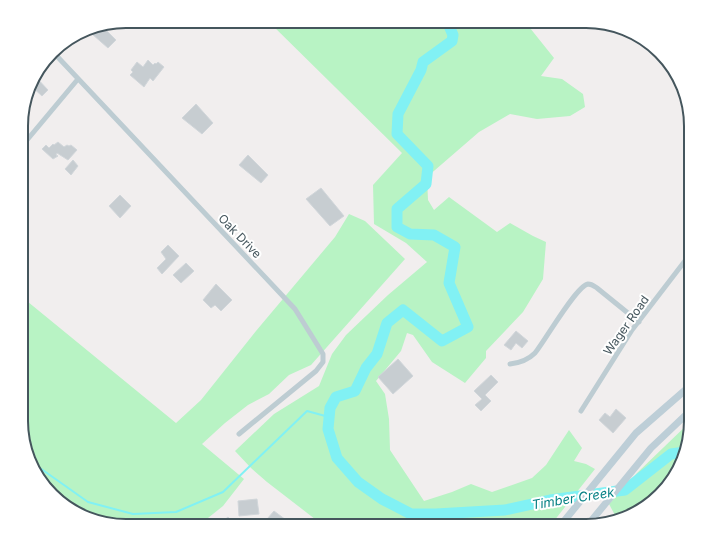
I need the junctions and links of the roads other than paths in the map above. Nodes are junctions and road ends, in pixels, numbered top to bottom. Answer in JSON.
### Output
{"nodes":[{"id":1,"x":57,"y":57,"type":"edge"},
{"id":2,"x":78,"y":79,"type":"junction"},
{"id":3,"x":28,"y":139,"type":"edge"},
{"id":4,"x":684,"y":262,"type":"edge"},
{"id":5,"x":639,"y":322,"type":"junction"},
{"id":6,"x":510,"y":364,"type":"dead end"},
{"id":7,"x":684,"y":391,"type":"edge"},
{"id":8,"x":581,"y":411,"type":"dead end"},
{"id":9,"x":684,"y":417,"type":"edge"},
{"id":10,"x":238,"y":434,"type":"dead end"},
{"id":11,"x":565,"y":519,"type":"edge"},
{"id":12,"x":594,"y":519,"type":"edge"}],
"edges":[{"from":1,"to":2,"type":"street","name":"Oak Drive"},
{"from":2,"to":3,"type":"street"},
{"from":2,"to":10,"type":"street","name":"Oak Drive"},
{"from":4,"to":5,"type":"street","name":"Wager Road"},
{"from":5,"to":6,"type":"street"},
{"from":5,"to":8,"type":"street","name":"Wager Road"},
{"from":7,"to":11,"type":"main road"},
{"from":9,"to":12,"type":"main road"}]}
